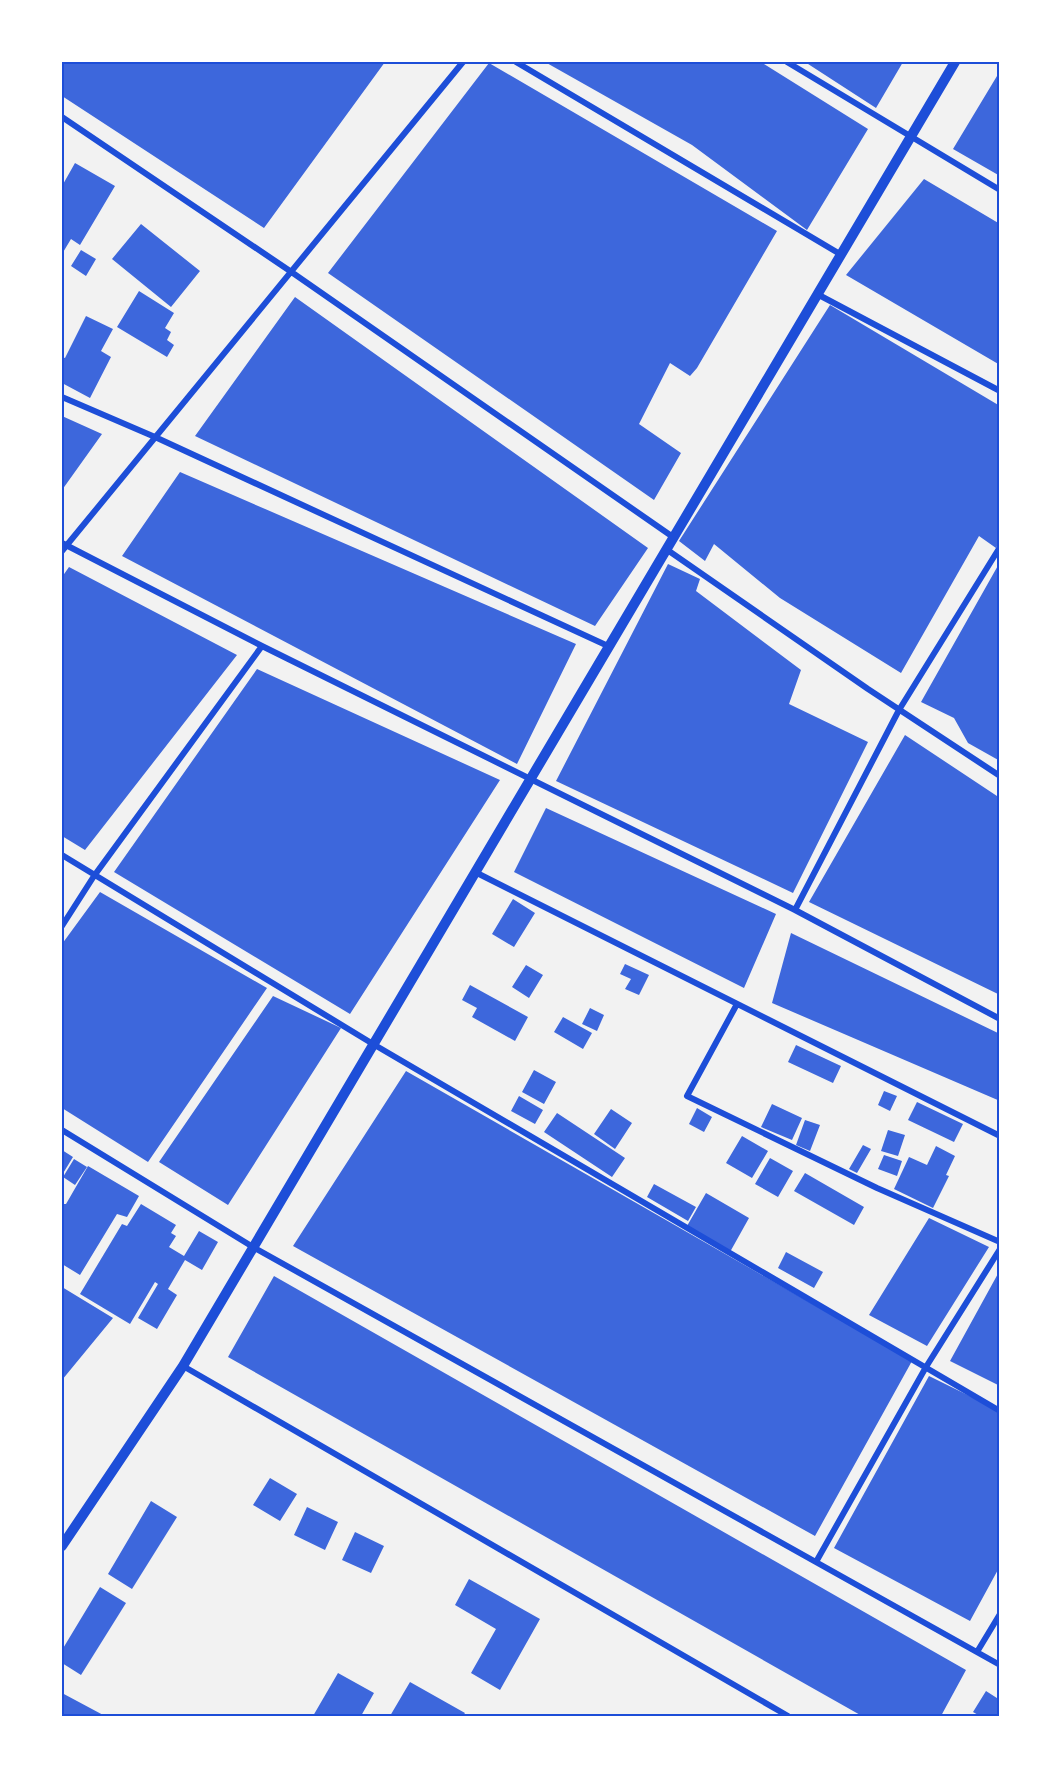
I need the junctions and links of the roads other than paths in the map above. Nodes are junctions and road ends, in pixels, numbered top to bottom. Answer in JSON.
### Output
{"nodes":[{"id":1,"x":463,"y":62,"type":"edge"},
{"id":2,"x":516,"y":62,"type":"edge"},
{"id":3,"x":787,"y":62,"type":"edge"},
{"id":4,"x":955,"y":62,"type":"edge"},
{"id":5,"x":62,"y":117,"type":"edge"},
{"id":6,"x":910,"y":137,"type":"junction"},
{"id":7,"x":999,"y":190,"type":"edge"},
{"id":8,"x":840,"y":254,"type":"junction"},
{"id":9,"x":291,"y":271,"type":"junction"},
{"id":10,"x":816,"y":294,"type":"junction"},
{"id":11,"x":999,"y":391,"type":"edge"},
{"id":12,"x":62,"y":397,"type":"edge"},
{"id":13,"x":155,"y":437,"type":"junction"},
{"id":14,"x":673,"y":537,"type":"junction"},
{"id":15,"x":63,"y":546,"type":"edge"},
{"id":16,"x":999,"y":547,"type":"edge"},
{"id":17,"x":666,"y":549,"type":"junction"},
{"id":18,"x":262,"y":646,"type":"junction"},
{"id":19,"x":608,"y":646,"type":"junction"},
{"id":20,"x":899,"y":710,"type":"junction"},
{"id":21,"x":999,"y":776,"type":"edge"},
{"id":22,"x":530,"y":779,"type":"junction"},
{"id":23,"x":62,"y":855,"type":"edge"},
{"id":24,"x":475,"y":872,"type":"junction"},
{"id":25,"x":94,"y":876,"type":"junction"},
{"id":26,"x":795,"y":910,"type":"junction"},
{"id":27,"x":62,"y":926,"type":"edge"},
{"id":28,"x":737,"y":1004,"type":"junction"},
{"id":29,"x":999,"y":1019,"type":"edge"},
{"id":30,"x":373,"y":1044,"type":"junction"},
{"id":31,"x":62,"y":1130,"type":"edge"},
{"id":32,"x":999,"y":1136,"type":"edge"},
{"id":33,"x":999,"y":1242,"type":"edge"},
{"id":34,"x":253,"y":1247,"type":"junction"},
{"id":35,"x":999,"y":1249,"type":"edge"},
{"id":36,"x":183,"y":1366,"type":"junction"},
{"id":37,"x":926,"y":1367,"type":"junction"},
{"id":38,"x":999,"y":1411,"type":"edge"},
{"id":39,"x":62,"y":1546,"type":"edge"},
{"id":40,"x":816,"y":1562,"type":"junction"},
{"id":41,"x":999,"y":1614,"type":"edge"},
{"id":42,"x":977,"y":1652,"type":"junction"},
{"id":43,"x":999,"y":1665,"type":"edge"},
{"id":44,"x":788,"y":1716,"type":"edge"}],
"edges":[{"from":1,"to":9,"type":"street"},
{"from":2,"to":8,"type":"street"},
{"from":3,"to":6,"type":"street"},
{"from":4,"to":6,"type":"street"},
{"from":5,"to":9,"type":"street"},
{"from":6,"to":7,"type":"street"},
{"from":6,"to":8,"type":"street"},
{"from":8,"to":10,"type":"street"},
{"from":9,"to":13,"type":"street"},
{"from":9,"to":14,"type":"street"},
{"from":10,"to":11,"type":"street"},
{"from":10,"to":14,"type":"street"},
{"from":12,"to":13,"type":"street"},
{"from":13,"to":15,"type":"street"},
{"from":13,"to":19,"type":"street"},
{"from":14,"to":17,"type":"street"},
{"from":15,"to":18,"type":"street"},
{"from":16,"to":20,"type":"street"},
{"from":17,"to":19,"type":"street"},
{"from":17,"to":20,"type":"street"},
{"from":18,"to":22,"type":"street"},
{"from":18,"to":25,"type":"street"},
{"from":19,"to":22,"type":"street"},
{"from":20,"to":21,"type":"street"},
{"from":20,"to":26,"type":"street"},
{"from":22,"to":24,"type":"street"},
{"from":22,"to":26,"type":"street"},
{"from":23,"to":25,"type":"street"},
{"from":24,"to":28,"type":"street"},
{"from":24,"to":30,"type":"street"},
{"from":25,"to":27,"type":"street"},
{"from":25,"to":30,"type":"street"},
{"from":26,"to":29,"type":"street"},
{"from":28,"to":32,"type":"street"},
{"from":28,"to":33,"type":"street"},
{"from":30,"to":34,"type":"street"},
{"from":30,"to":37,"type":"street"},
{"from":31,"to":34,"type":"street"},
{"from":34,"to":36,"type":"street"},
{"from":34,"to":40,"type":"street"},
{"from":35,"to":37,"type":"street"},
{"from":36,"to":39,"type":"street"},
{"from":36,"to":44,"type":"street"},
{"from":37,"to":38,"type":"street"},
{"from":37,"to":40,"type":"street"},
{"from":40,"to":42,"type":"street"},
{"from":41,"to":42,"type":"street"},
{"from":42,"to":43,"type":"street"}]}
